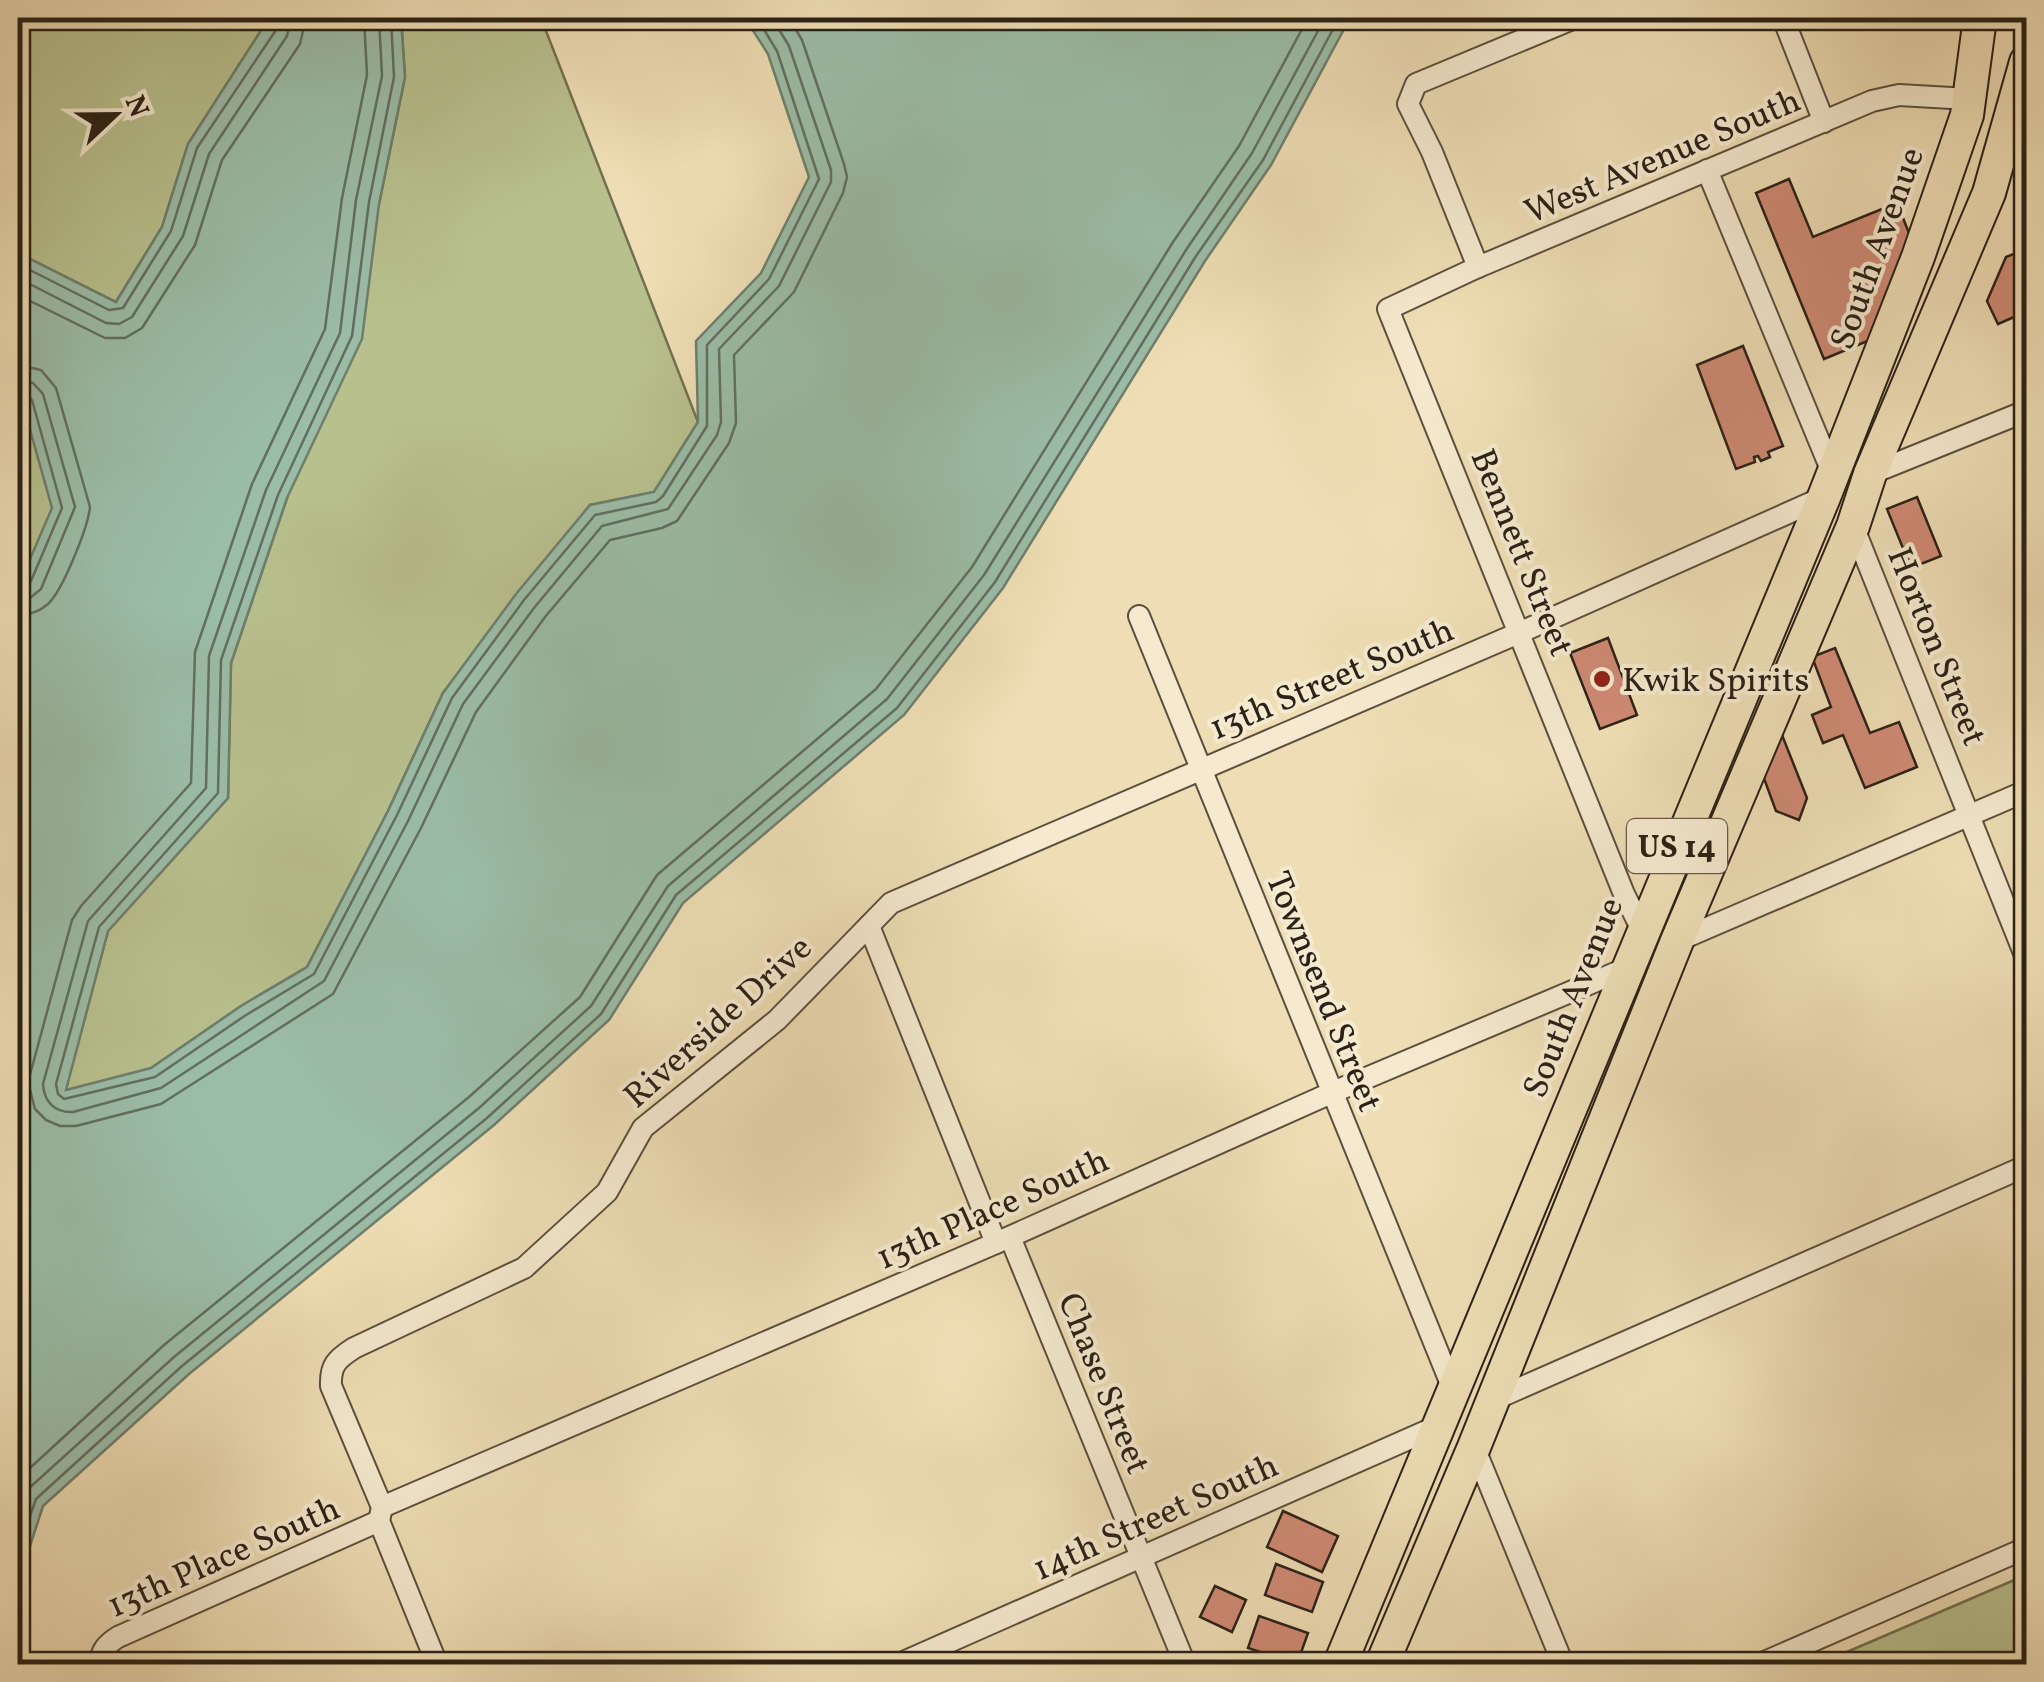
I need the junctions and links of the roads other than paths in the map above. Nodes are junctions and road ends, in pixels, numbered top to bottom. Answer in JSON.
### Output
{"nodes":[{"id":1,"x":1575,"y":18,"type":"edge"},
{"id":2,"x":1783,"y":18,"type":"edge"},
{"id":3,"x":1980,"y":18,"type":"edge"},
{"id":4,"x":2026,"y":62,"type":"edge"},
{"id":5,"x":1969,"y":99,"type":"junction"},
{"id":6,"x":1824,"y":122,"type":"junction"},
{"id":7,"x":1707,"y":170,"type":"junction"},
{"id":8,"x":1478,"y":267,"type":"junction"},
{"id":9,"x":1388,"y":309,"type":"joint"},
{"id":10,"x":2026,"y":411,"type":"edge"},
{"id":11,"x":1870,"y":474,"type":"junction"},
{"id":12,"x":1828,"y":484,"type":"junction"},
{"id":13,"x":1854,"y":526,"type":"junction"},
{"id":14,"x":1139,"y":616,"type":"dead end"},
{"id":15,"x":1521,"y":632,"type":"junction"},
{"id":16,"x":1200,"y":770,"type":"junction"},
{"id":17,"x":2026,"y":791,"type":"edge"},
{"id":18,"x":1970,"y":815,"type":"junction"},
{"id":19,"x":869,"y":926,"type":"junction"},
{"id":20,"x":1642,"y":930,"type":"junction"},
{"id":21,"x":1677,"y":941,"type":"junction"},
{"id":22,"x":2026,"y":958,"type":"edge"},
{"id":23,"x":1628,"y":968,"type":"junction"},
{"id":24,"x":1331,"y":1092,"type":"junction"},
{"id":25,"x":2026,"y":1166,"type":"edge"},
{"id":26,"x":1003,"y":1240,"type":"junction"},
{"id":27,"x":1453,"y":1389,"type":"junction"},
{"id":28,"x":1493,"y":1400,"type":"junction"},
{"id":29,"x":1438,"y":1426,"type":"junction"},
{"id":30,"x":1474,"y":1447,"type":"junction"},
{"id":31,"x":380,"y":1514,"type":"junction"},
{"id":32,"x":2026,"y":1548,"type":"edge"},
{"id":33,"x":1140,"y":1558,"type":"junction"},
{"id":34,"x":100,"y":1661,"type":"edge"},
{"id":35,"x":437,"y":1664,"type":"edge"},
{"id":36,"x":899,"y":1664,"type":"edge"},
{"id":37,"x":1184,"y":1664,"type":"edge"},
{"id":38,"x":1340,"y":1664,"type":"edge"},
{"id":39,"x":1382,"y":1664,"type":"edge"},
{"id":40,"x":1563,"y":1664,"type":"edge"},
{"id":41,"x":1760,"y":1664,"type":"edge"}],
"edges":[{"from":1,"to":8,"type":"street"},
{"from":2,"to":6,"type":"street"},
{"from":3,"to":5,"type":"highway","name":"South Avenue","number":"US 14"},
{"from":4,"to":11,"type":"highway","number":"US 14"},
{"from":5,"to":6,"type":"street","name":"West Avenue South"},
{"from":5,"to":12,"type":"highway","name":"South Avenue","number":"US 14"},
{"from":6,"to":7,"type":"street","name":"West Avenue South"},
{"from":7,"to":8,"type":"street","name":"West Avenue South"},
{"from":7,"to":12,"type":"street"},
{"from":8,"to":9,"type":"street","name":"West Avenue South"},
{"from":9,"to":15,"type":"street","name":"Bennett Street"},
{"from":10,"to":11,"type":"street"},
{"from":11,"to":13,"type":"highway","number":"US 14"},
{"from":12,"to":15,"type":"street","name":"13th Street South"},
{"from":12,"to":20,"type":"highway","name":"South Avenue","number":"US 14"},
{"from":13,"to":18,"type":"street","name":"Horton Street"},
{"from":13,"to":21,"type":"highway","number":"US 14"},
{"from":14,"to":16,"type":"street","name":"Townsend Street"},
{"from":15,"to":16,"type":"street","name":"13th Street South"},
{"from":15,"to":20,"type":"street","name":"Bennett Street"},
{"from":16,"to":19,"type":"street","name":"13th Street South"},
{"from":16,"to":24,"type":"street","name":"Townsend Street"},
{"from":17,"to":18,"type":"street"},
{"from":18,"to":21,"type":"street"},
{"from":18,"to":22,"type":"street","name":"Horton Street"},
{"from":19,"to":26,"type":"street","name":"Chase Street"},
{"from":19,"to":31,"type":"street","name":"Riverside Drive"},
{"from":20,"to":23,"type":"highway","name":"South Avenue","number":"US 14"},
{"from":21,"to":28,"type":"highway","number":"US 14"},
{"from":23,"to":24,"type":"street","name":"13th Place South"},
{"from":23,"to":27,"type":"highway","name":"South Avenue","number":"US 14"},
{"from":24,"to":26,"type":"street","name":"13th Place South"},
{"from":24,"to":27,"type":"street","name":"Townsend Street"},
{"from":25,"to":28,"type":"street"},
{"from":26,"to":31,"type":"street","name":"13th Place South"},
{"from":26,"to":33,"type":"street","name":"Chase Street"},
{"from":27,"to":29,"type":"highway","name":"South Avenue","number":"US 14"},
{"from":28,"to":30,"type":"highway","number":"US 14"},
{"from":29,"to":33,"type":"street","name":"14th Street South"},
{"from":29,"to":38,"type":"highway","name":"South Avenue","number":"US 14"},
{"from":30,"to":39,"type":"highway","number":"US 14"},
{"from":30,"to":40,"type":"street"},
{"from":31,"to":34,"type":"street","name":"13th Place South"},
{"from":31,"to":35,"type":"street"},
{"from":32,"to":41,"type":"street"},
{"from":33,"to":36,"type":"street","name":"14th Street South"},
{"from":33,"to":37,"type":"street","name":"Chase Street"}]}
